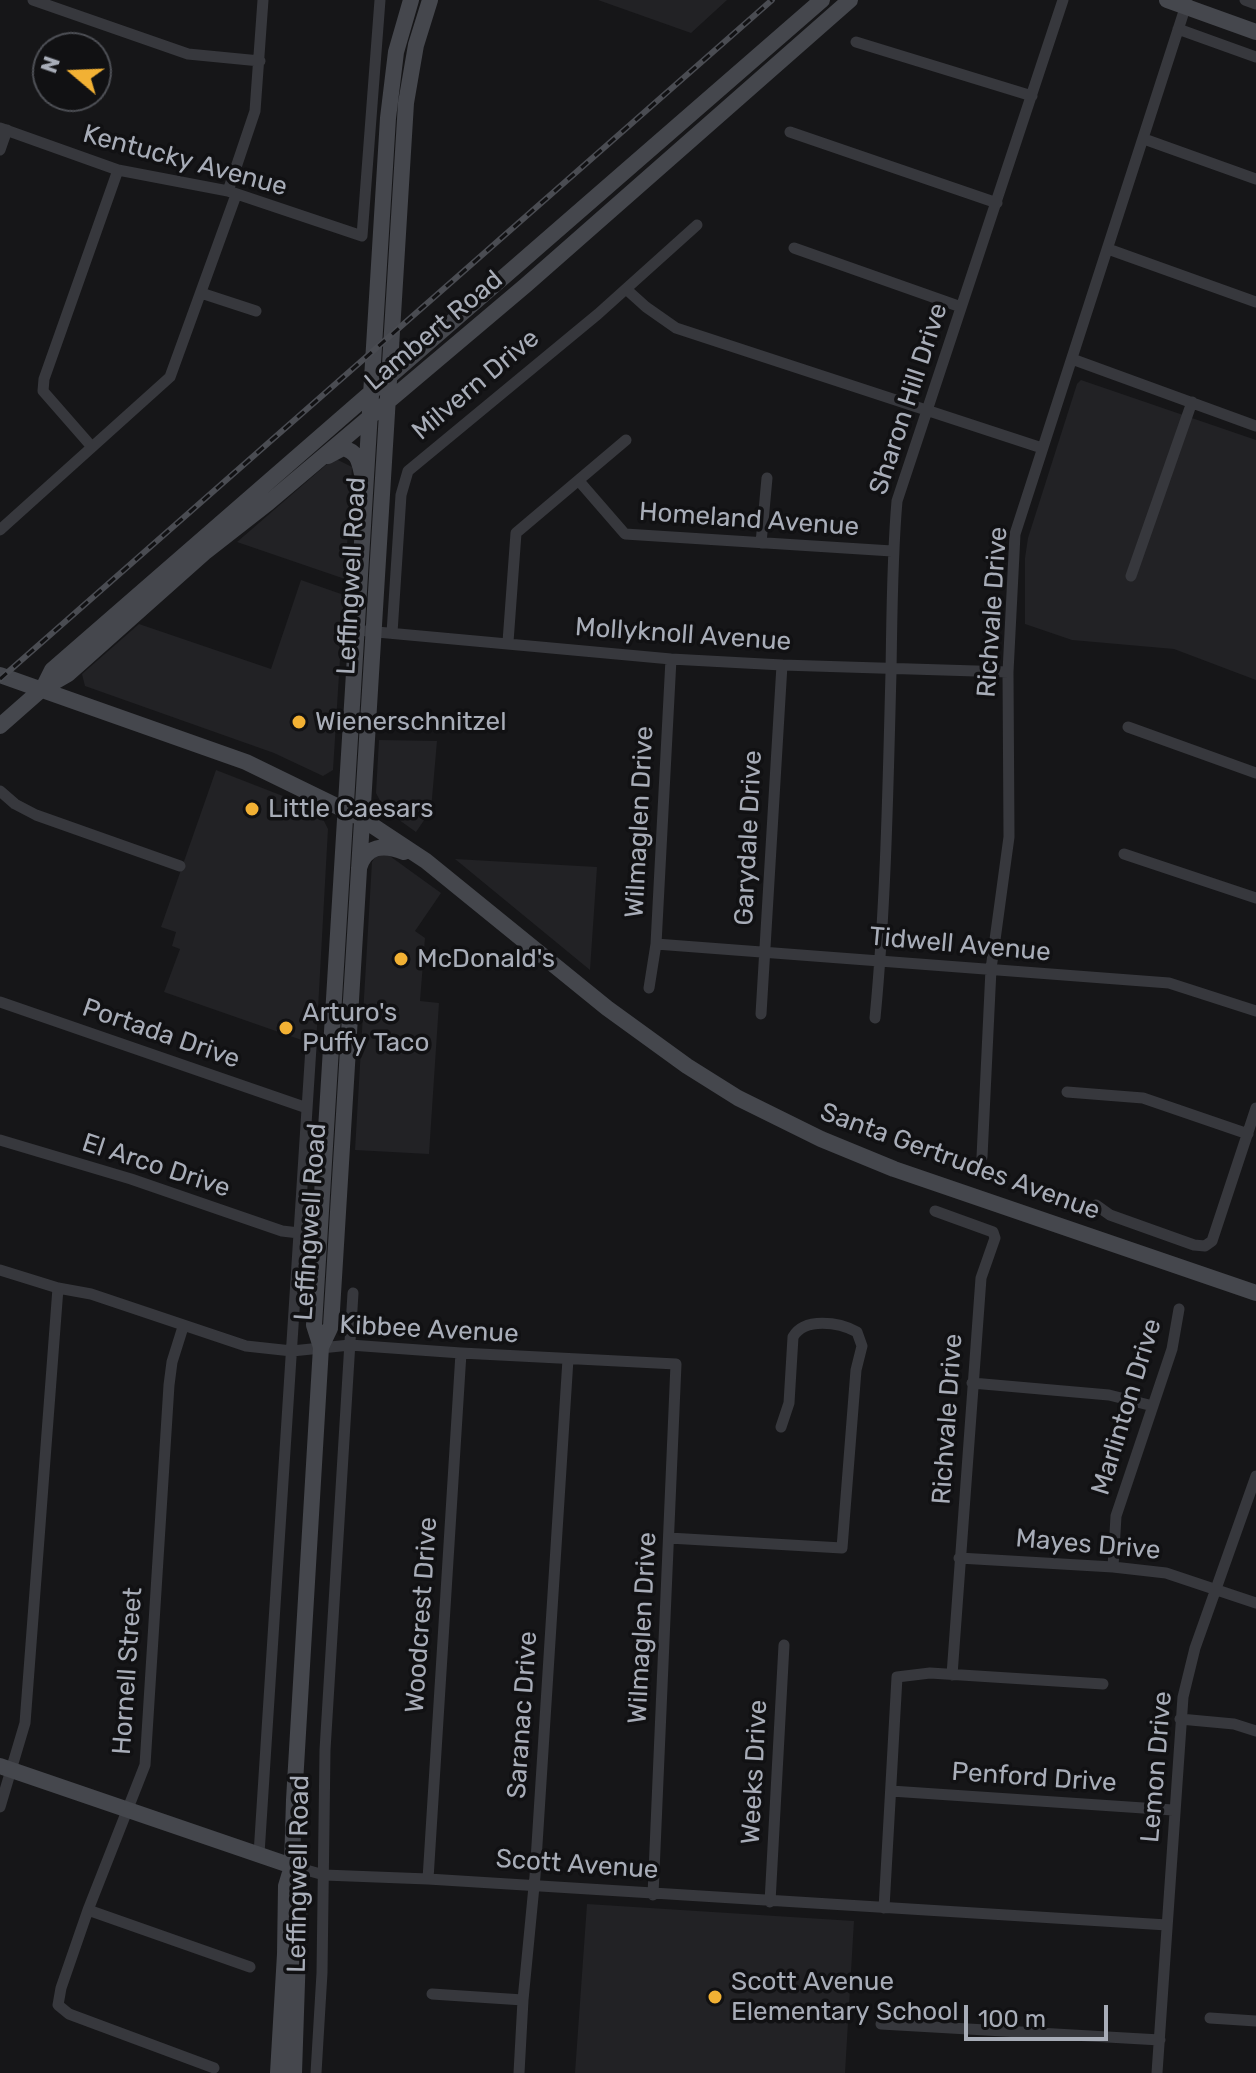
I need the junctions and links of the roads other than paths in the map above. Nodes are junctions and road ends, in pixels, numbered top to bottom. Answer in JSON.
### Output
{"nodes":[{"id":1,"x":33,"y":0,"type":"edge"},
{"id":2,"x":263,"y":0,"type":"edge"},
{"id":3,"x":380,"y":0,"type":"edge"},
{"id":4,"x":411,"y":0,"type":"edge"},
{"id":5,"x":430,"y":0,"type":"edge"},
{"id":6,"x":822,"y":0,"type":"edge"},
{"id":7,"x":850,"y":0,"type":"edge"},
{"id":8,"x":1063,"y":0,"type":"edge"},
{"id":9,"x":1167,"y":0,"type":"edge"},
{"id":10,"x":1245,"y":0,"type":"edge"},
{"id":11,"x":1187,"y":3,"type":"edge"},
{"id":12,"x":1256,"y":4,"type":"edge"},
{"id":13,"x":1178,"y":29,"type":"junction"},
{"id":14,"x":1256,"y":32,"type":"edge"},
{"id":15,"x":856,"y":42,"type":"dead end"},
{"id":16,"x":1256,"y":57,"type":"edge"},
{"id":17,"x":260,"y":61,"type":"junction"},
{"id":18,"x":1032,"y":96,"type":"junction"},
{"id":19,"x":3,"y":129,"type":"edge"},
{"id":20,"x":790,"y":132,"type":"dead end"},
{"id":21,"x":1144,"y":139,"type":"junction"},
{"id":22,"x":0,"y":150,"type":"edge"},
{"id":23,"x":118,"y":170,"type":"junction"},
{"id":24,"x":1256,"y":179,"type":"edge"},
{"id":25,"x":232,"y":193,"type":"junction"},
{"id":26,"x":997,"y":203,"type":"junction"},
{"id":27,"x":697,"y":225,"type":"dead end"},
{"id":28,"x":794,"y":248,"type":"dead end"},
{"id":29,"x":1108,"y":249,"type":"junction"},
{"id":30,"x":626,"y":289,"type":"junction"},
{"id":31,"x":201,"y":293,"type":"junction"},
{"id":32,"x":1256,"y":302,"type":"edge"},
{"id":33,"x":961,"y":307,"type":"junction"},
{"id":34,"x":256,"y":311,"type":"dead end"},
{"id":35,"x":450,"y":322,"type":"junction"},
{"id":36,"x":390,"y":341,"type":"junction"},
{"id":37,"x":1072,"y":359,"type":"junction"},
{"id":38,"x":388,"y":376,"type":"junction"},
{"id":39,"x":370,"y":391,"type":"junction"},
{"id":40,"x":386,"y":402,"type":"junction"},
{"id":41,"x":1192,"y":402,"type":"junction"},
{"id":42,"x":928,"y":409,"type":"junction"},
{"id":43,"x":369,"y":417,"type":"junction"},
{"id":44,"x":1256,"y":426,"type":"edge"},
{"id":45,"x":626,"y":440,"type":"dead end"},
{"id":46,"x":92,"y":447,"type":"junction"},
{"id":47,"x":1042,"y":448,"type":"junction"},
{"id":48,"x":301,"y":475,"type":"junction"},
{"id":49,"x":767,"y":478,"type":"dead end"},
{"id":50,"x":579,"y":481,"type":"junction"},
{"id":51,"x":364,"y":490,"type":"junction"},
{"id":52,"x":0,"y":530,"type":"edge"},
{"id":53,"x":761,"y":543,"type":"junction"},
{"id":54,"x":892,"y":551,"type":"junction"},
{"id":55,"x":1131,"y":576,"type":"dead end"},
{"id":56,"x":355,"y":630,"type":"junction"},
{"id":57,"x":373,"y":632,"type":"junction"},
{"id":58,"x":392,"y":633,"type":"junction"},
{"id":59,"x":508,"y":642,"type":"junction"},
{"id":60,"x":671,"y":659,"type":"junction"},
{"id":61,"x":782,"y":665,"type":"junction"},
{"id":62,"x":891,"y":670,"type":"junction"},
{"id":63,"x":1008,"y":672,"type":"junction"},
{"id":64,"x":0,"y":675,"type":"edge"},
{"id":65,"x":42,"y":689,"type":"junction"},
{"id":66,"x":0,"y":726,"type":"edge"},
{"id":67,"x":1128,"y":727,"type":"dead end"},
{"id":68,"x":1256,"y":773,"type":"edge"},
{"id":69,"x":0,"y":791,"type":"edge"},
{"id":70,"x":344,"y":809,"type":"junction"},
{"id":71,"x":361,"y":818,"type":"junction"},
{"id":72,"x":1124,"y":854,"type":"dead end"},
{"id":73,"x":426,"y":861,"type":"junction"},
{"id":74,"x":180,"y":866,"type":"dead end"},
{"id":75,"x":358,"y":873,"type":"junction"},
{"id":76,"x":1256,"y":898,"type":"edge"},
{"id":77,"x":656,"y":944,"type":"junction"},
{"id":78,"x":764,"y":955,"type":"junction"},
{"id":79,"x":881,"y":960,"type":"junction"},
{"id":80,"x":991,"y":969,"type":"junction"},
{"id":81,"x":649,"y":988,"type":"dead end"},
{"id":82,"x":0,"y":1002,"type":"edge"},
{"id":83,"x":1256,"y":1011,"type":"edge"},
{"id":84,"x":761,"y":1014,"type":"dead end"},
{"id":85,"x":875,"y":1018,"type":"dead end"},
{"id":86,"x":311,"y":1047,"type":"dead end"},
{"id":87,"x":1067,"y":1092,"type":"dead end"},
{"id":88,"x":307,"y":1108,"type":"junction"},
{"id":89,"x":1256,"y":1108,"type":"edge"},
{"id":90,"x":1248,"y":1134,"type":"junction"},
{"id":91,"x":0,"y":1140,"type":"edge"},
{"id":92,"x":982,"y":1157,"type":"dead end"},
{"id":93,"x":1096,"y":1205,"type":"dead end"},
{"id":94,"x":935,"y":1211,"type":"dead end"},
{"id":95,"x":299,"y":1233,"type":"junction"},
{"id":96,"x":0,"y":1270,"type":"edge"},
{"id":97,"x":58,"y":1288,"type":"junction"},
{"id":98,"x":353,"y":1293,"type":"dead end"},
{"id":99,"x":1256,"y":1293,"type":"edge"},
{"id":100,"x":1179,"y":1309,"type":"dead end"},
{"id":101,"x":183,"y":1327,"type":"junction"},
{"id":102,"x":350,"y":1345,"type":"junction"},
{"id":103,"x":321,"y":1347,"type":"junction"},
{"id":104,"x":292,"y":1351,"type":"junction"},
{"id":105,"x":461,"y":1353,"type":"junction"},
{"id":106,"x":568,"y":1359,"type":"junction"},
{"id":107,"x":676,"y":1364,"type":"joint"},
{"id":108,"x":972,"y":1383,"type":"junction"},
{"id":109,"x":1153,"y":1406,"type":"junction"},
{"id":110,"x":781,"y":1427,"type":"dead end"},
{"id":111,"x":1255,"y":1481,"type":"edge"},
{"id":112,"x":669,"y":1538,"type":"junction"},
{"id":113,"x":959,"y":1558,"type":"junction"},
{"id":114,"x":1113,"y":1567,"type":"junction"},
{"id":115,"x":1216,"y":1590,"type":"junction"},
{"id":116,"x":1256,"y":1603,"type":"edge"},
{"id":117,"x":784,"y":1645,"type":"dead end"},
{"id":118,"x":952,"y":1675,"type":"junction"},
{"id":119,"x":1103,"y":1684,"type":"dead end"},
{"id":120,"x":1180,"y":1719,"type":"junction"},
{"id":121,"x":1256,"y":1731,"type":"edge"},
{"id":122,"x":6,"y":1767,"type":"edge"},
{"id":123,"x":891,"y":1791,"type":"junction"},
{"id":124,"x":0,"y":1807,"type":"edge"},
{"id":125,"x":129,"y":1809,"type":"junction"},
{"id":126,"x":1173,"y":1810,"type":"junction"},
{"id":127,"x":259,"y":1854,"type":"junction"},
{"id":128,"x":292,"y":1866,"type":"junction"},
{"id":129,"x":324,"y":1875,"type":"junction"},
{"id":130,"x":428,"y":1879,"type":"junction"},
{"id":131,"x":535,"y":1886,"type":"junction"},
{"id":132,"x":653,"y":1895,"type":"junction"},
{"id":133,"x":770,"y":1902,"type":"junction"},
{"id":134,"x":884,"y":1908,"type":"junction"},
{"id":135,"x":88,"y":1910,"type":"junction"},
{"id":136,"x":1167,"y":1925,"type":"junction"},
{"id":137,"x":250,"y":1967,"type":"dead end"},
{"id":138,"x":432,"y":1994,"type":"dead end"},
{"id":139,"x":523,"y":2000,"type":"junction"},
{"id":140,"x":1210,"y":2018,"type":"dead end"},
{"id":141,"x":1256,"y":2021,"type":"edge"},
{"id":142,"x":881,"y":2024,"type":"dead end"},
{"id":143,"x":1160,"y":2040,"type":"junction"},
{"id":144,"x":214,"y":2068,"type":"dead end"},
{"id":145,"x":278,"y":2073,"type":"edge"},
{"id":146,"x":294,"y":2073,"type":"edge"},
{"id":147,"x":316,"y":2073,"type":"edge"},
{"id":148,"x":519,"y":2073,"type":"edge"},
{"id":149,"x":1157,"y":2073,"type":"edge"}],
"edges":[{"from":1,"to":17,"type":"street"},
{"from":2,"to":17,"type":"street"},
{"from":3,"to":25,"type":"street","name":"Kentucky Avenue"},
{"from":4,"to":39,"type":"main road","name":"Leffingwell Road"},
{"from":5,"to":36,"type":"main road","name":"Leffingwell Road"},
{"from":6,"to":35,"type":"main road","name":"Lambert Road"},
{"from":7,"to":40,"type":"main road","name":"Lambert Road"},
{"from":8,"to":18,"type":"street","name":"Sharon Hill Drive"},
{"from":9,"to":11,"type":"main road"},
{"from":10,"to":12,"type":"street"},
{"from":11,"to":13,"type":"street","name":"Richvale Drive"},
{"from":11,"to":14,"type":"main road"},
{"from":13,"to":16,"type":"street"},
{"from":13,"to":21,"type":"street","name":"Richvale Drive"},
{"from":15,"to":18,"type":"street"},
{"from":17,"to":25,"type":"street"},
{"from":18,"to":26,"type":"street","name":"Sharon Hill Drive"},
{"from":19,"to":22,"type":"street"},
{"from":19,"to":23,"type":"street","name":"Kentucky Avenue"},
{"from":20,"to":26,"type":"street"},
{"from":21,"to":24,"type":"street"},
{"from":21,"to":29,"type":"street","name":"Richvale Drive"},
{"from":23,"to":25,"type":"street","name":"Kentucky Avenue"},
{"from":23,"to":46,"type":"street"},
{"from":25,"to":31,"type":"street"},
{"from":26,"to":33,"type":"street","name":"Sharon Hill Drive"},
{"from":27,"to":30,"type":"street","name":"Milvern Drive"},
{"from":28,"to":33,"type":"street"},
{"from":29,"to":32,"type":"street"},
{"from":29,"to":37,"type":"street","name":"Richvale Drive"},
{"from":30,"to":42,"type":"street"},
{"from":30,"to":58,"type":"street","name":"Milvern Drive"},
{"from":31,"to":34,"type":"street"},
{"from":31,"to":46,"type":"street"},
{"from":33,"to":42,"type":"street","name":"Sharon Hill Drive"},
{"from":35,"to":36,"type":"main road"},
{"from":35,"to":38,"type":"main road","name":"Lambert Road"},
{"from":36,"to":38,"type":"main road","name":"Leffingwell Road"},
{"from":37,"to":41,"type":"street"},
{"from":37,"to":47,"type":"street","name":"Richvale Drive"},
{"from":38,"to":39,"type":"main road","name":"Lambert Road"},
{"from":38,"to":40,"type":"main road","name":"Leffingwell Road"},
{"from":39,"to":43,"type":"main road","name":"Leffingwell Road"},
{"from":39,"to":65,"type":"main road","name":"Lambert Road"},
{"from":40,"to":43,"type":"main road","name":"Lambert Road"},
{"from":40,"to":57,"type":"main road","name":"Leffingwell Road"},
{"from":41,"to":44,"type":"street"},
{"from":41,"to":55,"type":"street"},
{"from":42,"to":47,"type":"street"},
{"from":42,"to":54,"type":"street","name":"Sharon Hill Drive"},
{"from":43,"to":48,"type":"main road","name":"Lambert Road"},
{"from":43,"to":51,"type":"main road","name":"Leffingwell Road"},
{"from":45,"to":50,"type":"street"},
{"from":46,"to":52,"type":"street"},
{"from":47,"to":63,"type":"street","name":"Richvale Drive"},
{"from":48,"to":51,"type":"main road"},
{"from":48,"to":65,"type":"main road","name":"Lambert Road"},
{"from":49,"to":53,"type":"street"},
{"from":50,"to":53,"type":"street","name":"Homeland Avenue"},
{"from":50,"to":59,"type":"street"},
{"from":51,"to":56,"type":"main road","name":"Leffingwell Road"},
{"from":53,"to":54,"type":"street","name":"Homeland Avenue"},
{"from":54,"to":62,"type":"street","name":"Sharon Hill Drive"},
{"from":56,"to":57,"type":"street","name":"Mollyknoll Avenue"},
{"from":56,"to":70,"type":"main road","name":"Leffingwell Road"},
{"from":57,"to":58,"type":"street","name":"Mollyknoll Avenue"},
{"from":57,"to":71,"type":"main road","name":"Leffingwell Road"},
{"from":58,"to":59,"type":"street","name":"Mollyknoll Avenue"},
{"from":59,"to":60,"type":"street","name":"Mollyknoll Avenue"},
{"from":60,"to":61,"type":"street","name":"Mollyknoll Avenue"},
{"from":60,"to":77,"type":"street","name":"Wilmaglen Drive"},
{"from":61,"to":62,"type":"street","name":"Mollyknoll Avenue"},
{"from":61,"to":78,"type":"street","name":"Garydale Drive"},
{"from":62,"to":63,"type":"street","name":"Mollyknoll Avenue"},
{"from":62,"to":79,"type":"street","name":"Sharon Hill Drive"},
{"from":63,"to":80,"type":"street","name":"Richvale Drive"},
{"from":64,"to":65,"type":"main road","name":"Santa Gertrudes Avenue"},
{"from":65,"to":66,"type":"main road","name":"Lambert Road"},
{"from":65,"to":70,"type":"main road","name":"Santa Gertrudes Avenue"},
{"from":67,"to":68,"type":"street"},
{"from":69,"to":74,"type":"street"},
{"from":70,"to":71,"type":"main road","name":"Santa Gertrudes Avenue"},
{"from":70,"to":103,"type":"main road","name":"Leffingwell Road"},
{"from":71,"to":73,"type":"main road","name":"Santa Gertrudes Avenue"},
{"from":71,"to":75,"type":"main road","name":"Leffingwell Road"},
{"from":72,"to":76,"type":"street"},
{"from":73,"to":75,"type":"main road"},
{"from":73,"to":99,"type":"main road","name":"Santa Gertrudes Avenue"},
{"from":75,"to":103,"type":"main road","name":"Leffingwell Road"},
{"from":77,"to":78,"type":"street","name":"Tidwell Avenue"},
{"from":77,"to":81,"type":"street","name":"Wilmaglen Drive"},
{"from":78,"to":79,"type":"street","name":"Tidwell Avenue"},
{"from":78,"to":84,"type":"street","name":"Garydale Drive"},
{"from":79,"to":80,"type":"street","name":"Tidwell Avenue"},
{"from":79,"to":85,"type":"street","name":"Sharon Hill Drive"},
{"from":80,"to":83,"type":"street","name":"Tidwell Avenue"},
{"from":80,"to":92,"type":"street","name":"Richvale Drive"},
{"from":82,"to":88,"type":"street","name":"Portada Drive"},
{"from":86,"to":88,"type":"street","name":"Leffingwell Road"},
{"from":87,"to":90,"type":"street"},
{"from":88,"to":95,"type":"street","name":"Leffingwell Road"},
{"from":89,"to":90,"type":"street"},
{"from":90,"to":93,"type":"street"},
{"from":91,"to":95,"type":"street","name":"El Arco Drive"},
{"from":94,"to":108,"type":"street","name":"Richvale Drive"},
{"from":95,"to":104,"type":"street","name":"Leffingwell Road"},
{"from":96,"to":97,"type":"street","name":"Kibbee Avenue"},
{"from":97,"to":101,"type":"street","name":"Kibbee Avenue"},
{"from":97,"to":122,"type":"street"},
{"from":98,"to":102,"type":"street","name":"Leffingwell Road"},
{"from":100,"to":109,"type":"street","name":"Marlinton Drive"},
{"from":101,"to":104,"type":"street","name":"Kibbee Avenue"},
{"from":101,"to":125,"type":"street","name":"Hornell Street"},
{"from":102,"to":103,"type":"street","name":"Kibbee Avenue"},
{"from":102,"to":105,"type":"street","name":"Kibbee Avenue"},
{"from":102,"to":129,"type":"street","name":"Leffingwell Road"},
{"from":103,"to":104,"type":"street","name":"Kibbee Avenue"},
{"from":103,"to":128,"type":"main road","name":"Leffingwell Road"},
{"from":104,"to":127,"type":"street","name":"Leffingwell Road"},
{"from":105,"to":106,"type":"street","name":"Kibbee Avenue"},
{"from":105,"to":130,"type":"street","name":"Woodcrest Drive"},
{"from":106,"to":107,"type":"street","name":"Kibbee Avenue"},
{"from":106,"to":131,"type":"street","name":"Saranac Drive"},
{"from":107,"to":112,"type":"street","name":"Wilmaglen Drive"},
{"from":108,"to":109,"type":"street"},
{"from":108,"to":113,"type":"street","name":"Richvale Drive"},
{"from":109,"to":114,"type":"street","name":"Marlinton Drive"},
{"from":110,"to":112,"type":"street"},
{"from":111,"to":115,"type":"street","name":"Lemon Drive"},
{"from":112,"to":132,"type":"street","name":"Wilmaglen Drive"},
{"from":113,"to":114,"type":"street","name":"Mayes Drive"},
{"from":113,"to":118,"type":"street","name":"Richvale Drive"},
{"from":114,"to":115,"type":"street","name":"Mayes Drive"},
{"from":115,"to":116,"type":"street","name":"Mayes Drive"},
{"from":115,"to":120,"type":"street","name":"Lemon Drive"},
{"from":117,"to":133,"type":"street","name":"Weeks Drive"},
{"from":118,"to":119,"type":"street"},
{"from":118,"to":123,"type":"street"},
{"from":120,"to":121,"type":"street"},
{"from":120,"to":126,"type":"street","name":"Lemon Drive"},
{"from":122,"to":124,"type":"street"},
{"from":122,"to":125,"type":"main road","name":"Scott Avenue"},
{"from":123,"to":126,"type":"street","name":"Penford Drive"},
{"from":123,"to":134,"type":"street"},
{"from":125,"to":127,"type":"main road","name":"Scott Avenue"},
{"from":125,"to":135,"type":"street","name":"Hornell Street"},
{"from":126,"to":136,"type":"street","name":"Lemon Drive"},
{"from":127,"to":128,"type":"main road","name":"Scott Avenue"},
{"from":128,"to":129,"type":"street","name":"Scott Avenue"},
{"from":128,"to":145,"type":"main road","name":"Leffingwell Road"},
{"from":128,"to":146,"type":"main road","name":"Leffingwell Road"},
{"from":129,"to":130,"type":"street","name":"Scott Avenue"},
{"from":129,"to":147,"type":"street","name":"Leffingwell Road"},
{"from":130,"to":131,"type":"street","name":"Scott Avenue"},
{"from":131,"to":132,"type":"street","name":"Scott Avenue"},
{"from":131,"to":139,"type":"street","name":"Saranac Drive"},
{"from":132,"to":133,"type":"street","name":"Scott Avenue"},
{"from":133,"to":134,"type":"street","name":"Scott Avenue"},
{"from":134,"to":136,"type":"street","name":"Scott Avenue"},
{"from":135,"to":137,"type":"street"},
{"from":135,"to":144,"type":"street","name":"Hornell Street"},
{"from":136,"to":143,"type":"street","name":"Lemon Drive"},
{"from":138,"to":139,"type":"street"},
{"from":139,"to":148,"type":"street","name":"Saranac Drive"},
{"from":140,"to":141,"type":"street"},
{"from":142,"to":143,"type":"street"},
{"from":143,"to":149,"type":"street","name":"Lemon Drive"}]}
